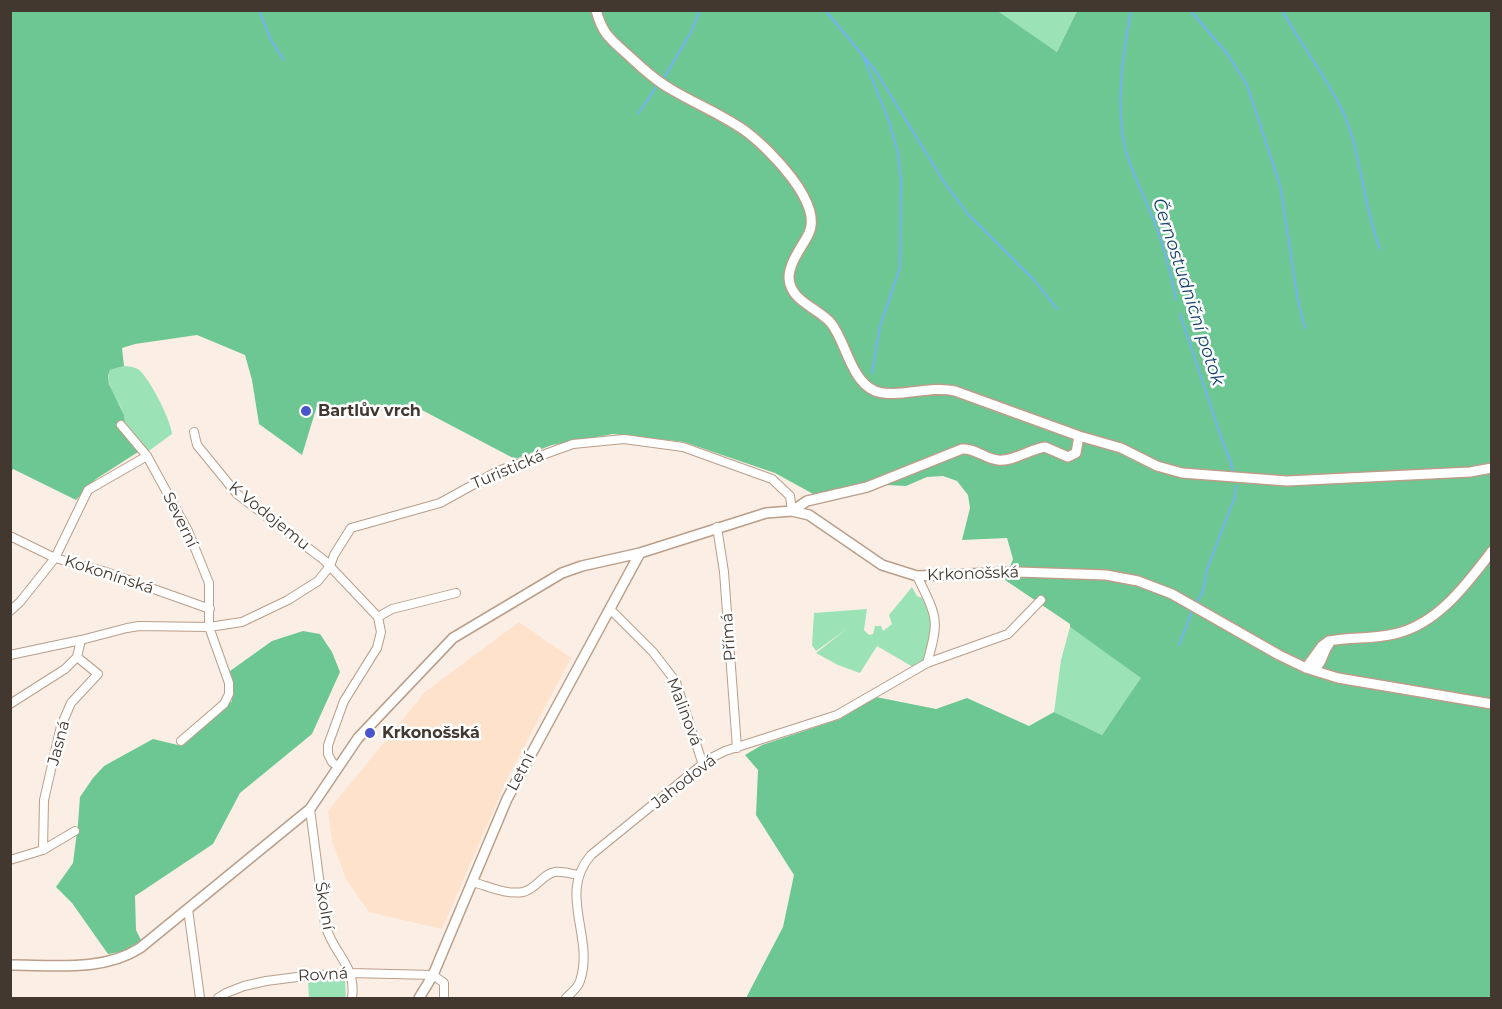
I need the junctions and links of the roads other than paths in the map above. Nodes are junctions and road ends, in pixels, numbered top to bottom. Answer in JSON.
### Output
{"nodes":[{"id":1,"x":597,"y":10,"type":"edge"},
{"id":2,"x":121,"y":424,"type":"dead end"},
{"id":3,"x":194,"y":432,"type":"dead end"},
{"id":4,"x":1079,"y":436,"type":"junction"},
{"id":5,"x":147,"y":456,"type":"junction"},
{"id":6,"x":1491,"y":468,"type":"edge"},
{"id":7,"x":792,"y":511,"type":"junction"},
{"id":8,"x":717,"y":527,"type":"junction"},
{"id":9,"x":10,"y":536,"type":"edge"},
{"id":10,"x":1491,"y":551,"type":"edge"},
{"id":11,"x":640,"y":554,"type":"junction"},
{"id":12,"x":55,"y":558,"type":"junction"},
{"id":13,"x":330,"y":566,"type":"junction"},
{"id":14,"x":917,"y":576,"type":"junction"},
{"id":15,"x":456,"y":593,"type":"dead end"},
{"id":16,"x":1041,"y":600,"type":"dead end"},
{"id":17,"x":210,"y":609,"type":"junction"},
{"id":18,"x":610,"y":609,"type":"junction"},
{"id":19,"x":10,"y":611,"type":"edge"},
{"id":20,"x":378,"y":617,"type":"junction"},
{"id":21,"x":209,"y":627,"type":"junction"},
{"id":22,"x":1336,"y":639,"type":"junction"},
{"id":23,"x":81,"y":640,"type":"junction"},
{"id":24,"x":10,"y":655,"type":"edge"},
{"id":25,"x":77,"y":657,"type":"junction"},
{"id":26,"x":1323,"y":657,"type":"junction"},
{"id":27,"x":927,"y":663,"type":"junction"},
{"id":28,"x":1309,"y":669,"type":"junction"},
{"id":29,"x":1338,"y":678,"type":"junction"},
{"id":30,"x":10,"y":704,"type":"edge"},
{"id":31,"x":1491,"y":704,"type":"edge"},
{"id":32,"x":181,"y":741,"type":"dead end"},
{"id":33,"x":737,"y":748,"type":"junction"},
{"id":34,"x":703,"y":765,"type":"junction"},
{"id":35,"x":337,"y":766,"type":"junction"},
{"id":36,"x":310,"y":808,"type":"junction"},
{"id":37,"x":75,"y":831,"type":"dead end"},
{"id":38,"x":43,"y":850,"type":"junction"},
{"id":39,"x":10,"y":860,"type":"edge"},
{"id":40,"x":578,"y":874,"type":"junction"},
{"id":41,"x":472,"y":882,"type":"junction"},
{"id":42,"x":188,"y":909,"type":"junction"},
{"id":43,"x":10,"y":965,"type":"edge"},
{"id":44,"x":351,"y":973,"type":"junction"},
{"id":45,"x":432,"y":975,"type":"junction"},
{"id":46,"x":200,"y":999,"type":"edge"},
{"id":47,"x":218,"y":999,"type":"edge"},
{"id":48,"x":352,"y":999,"type":"edge"},
{"id":49,"x":419,"y":999,"type":"edge"},
{"id":50,"x":444,"y":999,"type":"edge"},
{"id":51,"x":566,"y":999,"type":"edge"}],
"edges":[{"from":1,"to":4,"type":"street"},
{"from":2,"to":5,"type":"street","name":"Severní"},
{"from":3,"to":13,"type":"street","name":"K Vodojemu"},
{"from":4,"to":6,"type":"street"},
{"from":4,"to":7,"type":"street"},
{"from":5,"to":12,"type":"street"},
{"from":5,"to":17,"type":"street","name":"Severní"},
{"from":7,"to":8,"type":"street","name":"Krkonošská"},
{"from":7,"to":13,"type":"street","name":"Turistická"},
{"from":7,"to":14,"type":"street","name":"Krkonošská"},
{"from":8,"to":11,"type":"street","name":"Krkonošská"},
{"from":8,"to":33,"type":"street","name":"Přímá"},
{"from":9,"to":12,"type":"street","name":"Kokonínská"},
{"from":10,"to":22,"type":"street"},
{"from":11,"to":18,"type":"street","name":"Letní"},
{"from":11,"to":35,"type":"street","name":"Krkonošská"},
{"from":12,"to":17,"type":"street","name":"Kokonínská"},
{"from":12,"to":19,"type":"street"},
{"from":13,"to":20,"type":"street","name":"K Vodojemu"},
{"from":13,"to":21,"type":"street","name":"Turistická"},
{"from":14,"to":27,"type":"street"},
{"from":14,"to":28,"type":"street","name":"Krkonošská"},
{"from":15,"to":20,"type":"street"},
{"from":16,"to":27,"type":"street","name":"Jahodová"},
{"from":17,"to":21,"type":"street","name":"Severní"},
{"from":18,"to":34,"type":"street","name":"Malinová"},
{"from":18,"to":41,"type":"street","name":"Letní"},
{"from":20,"to":35,"type":"street"},
{"from":21,"to":23,"type":"street","name":"Turistická"},
{"from":21,"to":32,"type":"street"},
{"from":22,"to":26,"type":"street"},
{"from":22,"to":28,"type":"street"},
{"from":23,"to":24,"type":"street","name":"Turistická"},
{"from":23,"to":25,"type":"street"},
{"from":25,"to":30,"type":"street"},
{"from":25,"to":38,"type":"street","name":"Jasná"},
{"from":26,"to":28,"type":"street"},
{"from":26,"to":29,"type":"street"},
{"from":27,"to":33,"type":"street","name":"Jahodová"},
{"from":28,"to":29,"type":"street","name":"Krkonošská"},
{"from":29,"to":31,"type":"street","name":"Krkonošská"},
{"from":33,"to":34,"type":"street","name":"Jahodová"},
{"from":34,"to":40,"type":"street","name":"Jahodová"},
{"from":35,"to":36,"type":"street","name":"Krkonošská"},
{"from":36,"to":42,"type":"street","name":"Krkonošská"},
{"from":36,"to":44,"type":"street","name":"Školní"},
{"from":37,"to":38,"type":"street"},
{"from":38,"to":39,"type":"street"},
{"from":40,"to":41,"type":"street"},
{"from":40,"to":51,"type":"street"},
{"from":41,"to":45,"type":"street","name":"Letní"},
{"from":42,"to":43,"type":"street","name":"Krkonošská"},
{"from":42,"to":46,"type":"street"},
{"from":44,"to":45,"type":"street","name":"Rovná"},
{"from":44,"to":47,"type":"street","name":"Rovná"},
{"from":44,"to":48,"type":"street","name":"Školní"},
{"from":45,"to":49,"type":"street","name":"Letní"},
{"from":45,"to":50,"type":"street"}]}
